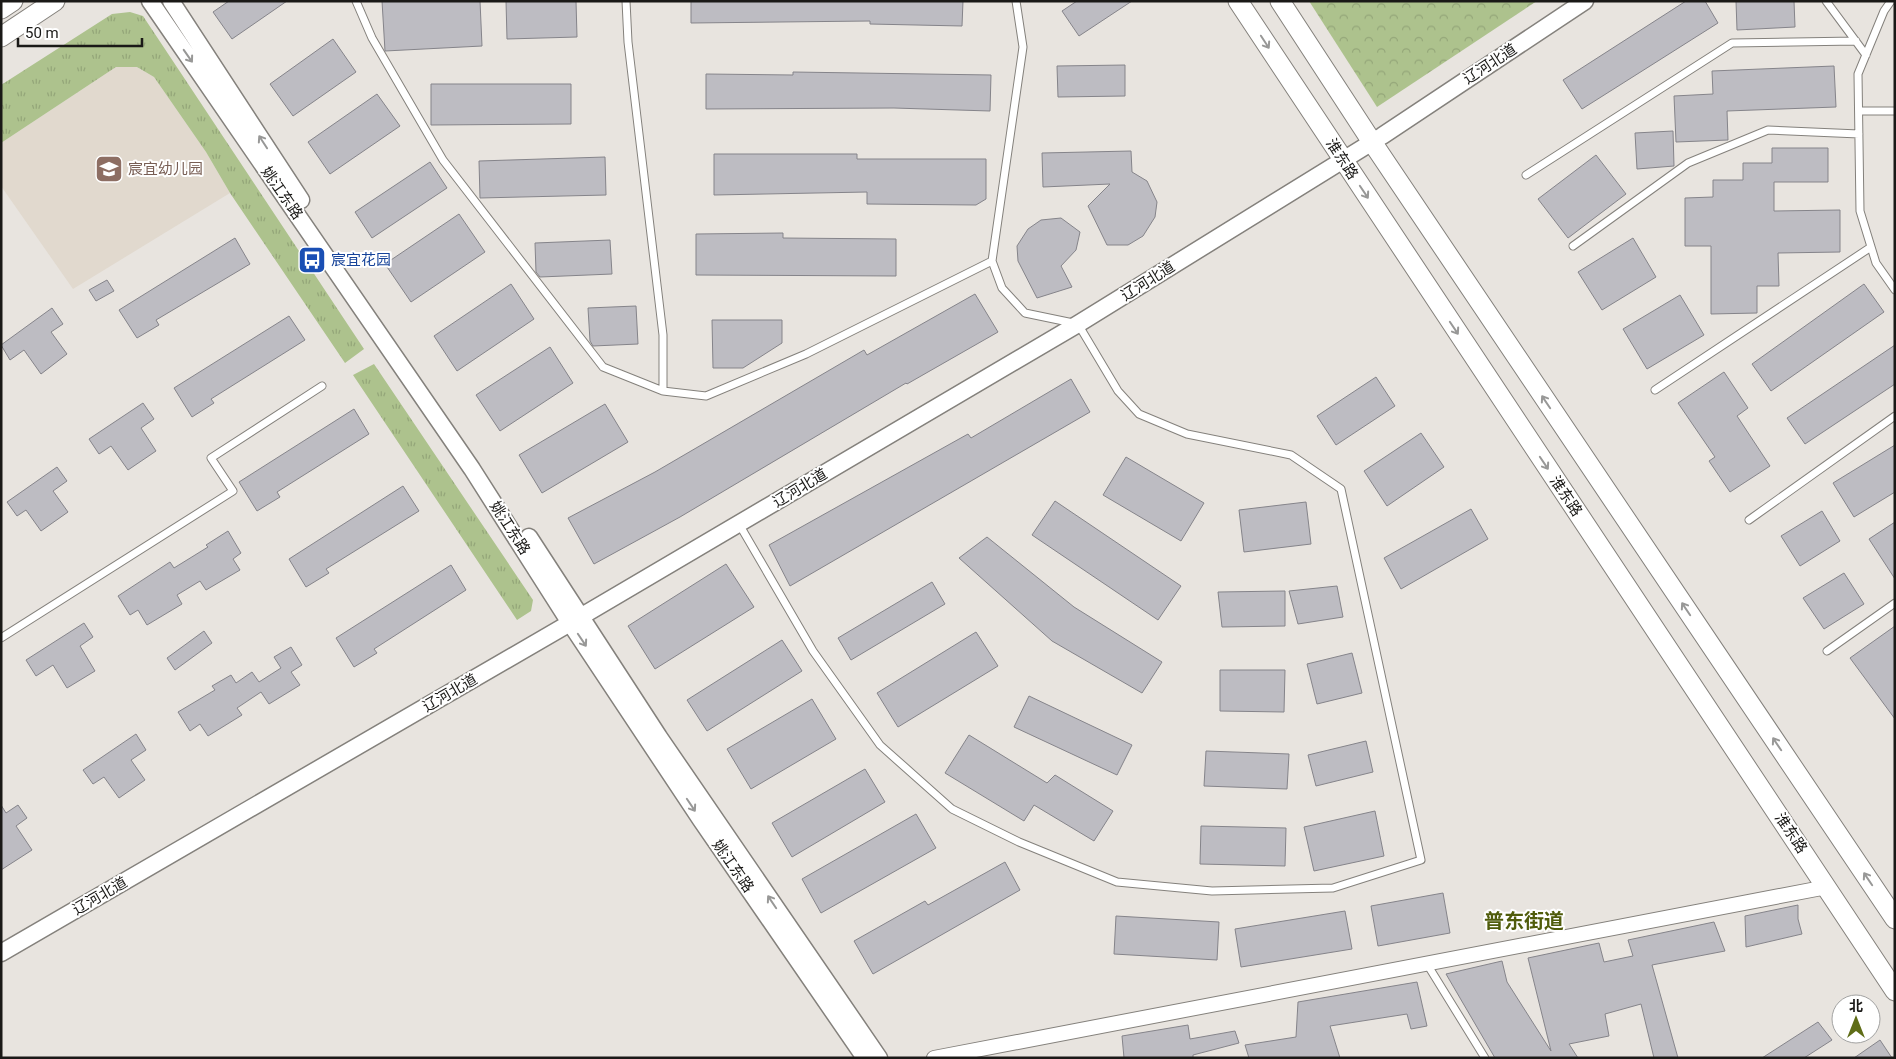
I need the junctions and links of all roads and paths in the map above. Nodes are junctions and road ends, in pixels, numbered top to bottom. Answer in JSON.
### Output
{"nodes":[{"id":1,"x":12,"y":1,"type":"edge"},
{"id":2,"x":55,"y":1,"type":"edge"},
{"id":3,"x":150,"y":1,"type":"edge"},
{"id":4,"x":171,"y":1,"type":"edge"},
{"id":5,"x":356,"y":1,"type":"edge"},
{"id":6,"x":626,"y":1,"type":"edge"},
{"id":7,"x":1016,"y":1,"type":"edge"},
{"id":8,"x":1238,"y":1,"type":"edge"},
{"id":9,"x":1280,"y":1,"type":"edge"},
{"id":10,"x":1585,"y":1,"type":"edge"},
{"id":11,"x":1826,"y":1,"type":"edge"},
{"id":12,"x":1891,"y":1,"type":"edge"},
{"id":13,"x":1,"y":9,"type":"edge"},
{"id":14,"x":1,"y":36,"type":"edge"},
{"id":15,"x":1856,"y":41,"type":"junction"},
{"id":16,"x":1866,"y":55,"type":"junction"},
{"id":17,"x":1859,"y":111,"type":"junction"},
{"id":18,"x":1895,"y":112,"type":"edge"},
{"id":19,"x":1859,"y":134,"type":"junction"},
{"id":20,"x":1372,"y":142,"type":"junction"},
{"id":21,"x":1342,"y":160,"type":"junction"},
{"id":22,"x":1526,"y":175,"type":"dead end"},
{"id":23,"x":1573,"y":246,"type":"dead end"},
{"id":24,"x":1871,"y":247,"type":"junction"},
{"id":25,"x":992,"y":261,"type":"junction"},
{"id":26,"x":1893,"y":286,"type":"edge"},
{"id":27,"x":1078,"y":324,"type":"junction"},
{"id":28,"x":322,"y":386,"type":"dead end"},
{"id":29,"x":1655,"y":390,"type":"dead end"},
{"id":30,"x":663,"y":392,"type":"junction"},
{"id":31,"x":1895,"y":416,"type":"edge"},
{"id":32,"x":1749,"y":520,"type":"dead end"},
{"id":33,"x":739,"y":524,"type":"junction"},
{"id":34,"x":1895,"y":603,"type":"edge"},
{"id":35,"x":576,"y":620,"type":"junction"},
{"id":36,"x":1,"y":638,"type":"edge"},
{"id":37,"x":1827,"y":650,"type":"dead end"},
{"id":38,"x":1827,"y":887,"type":"junction"},
{"id":39,"x":1895,"y":919,"type":"edge"},
{"id":40,"x":1,"y":953,"type":"edge"},
{"id":41,"x":1427,"y":964,"type":"junction"},
{"id":42,"x":1895,"y":991,"type":"edge"},
{"id":43,"x":865,"y":1058,"type":"edge"},
{"id":44,"x":879,"y":1058,"type":"edge"},
{"id":45,"x":934,"y":1058,"type":"edge"},
{"id":46,"x":1485,"y":1058,"type":"edge"}],
"edges":[{"from":1,"to":13,"type":"main road"},
{"from":2,"to":14,"type":"main road"},
{"from":3,"to":35,"type":"street","name":"姚江东路","one_way":true},
{"from":35,"to":4,"type":"street","name":"姚江东路","one_way":true},
{"from":5,"to":30,"type":"lane"},
{"from":6,"to":30,"type":"lane"},
{"from":7,"to":25,"type":"lane"},
{"from":8,"to":21,"type":"main road","name":"淮东路","one_way":true},
{"from":9,"to":20,"type":"main road"},
{"from":10,"to":20,"type":"street","name":"辽河北道"},
{"from":11,"to":15,"type":"lane"},
{"from":12,"to":16,"type":"lane"},
{"from":15,"to":16,"type":"lane"},
{"from":15,"to":22,"type":"lane"},
{"from":16,"to":17,"type":"lane"},
{"from":17,"to":18,"type":"lane"},
{"from":17,"to":19,"type":"lane"},
{"from":19,"to":23,"type":"lane"},
{"from":19,"to":24,"type":"lane"},
{"from":20,"to":21,"type":"street","name":"辽河北道"},
{"from":39,"to":20,"type":"main road","one_way":true},
{"from":21,"to":27,"type":"street","name":"辽河北道"},
{"from":21,"to":38,"type":"main road","name":"淮东路","one_way":true},
{"from":24,"to":26,"type":"lane"},
{"from":24,"to":29,"type":"lane"},
{"from":25,"to":27,"type":"lane"},
{"from":25,"to":30,"type":"lane"},
{"from":27,"to":33,"type":"street","name":"辽河北道"},
{"from":27,"to":33,"type":"lane"},
{"from":28,"to":36,"type":"lane"},
{"from":31,"to":32,"type":"lane"},
{"from":33,"to":35,"type":"street","name":"辽河北道"},
{"from":34,"to":37,"type":"lane"},
{"from":35,"to":40,"type":"street","name":"辽河北道"},
{"from":35,"to":43,"type":"street","name":"姚江东路","one_way":true},
{"from":44,"to":35,"type":"street","name":"姚江东路","one_way":true},
{"from":38,"to":41,"type":"street"},
{"from":38,"to":42,"type":"main road","name":"淮东路"},
{"from":41,"to":45,"type":"street"},
{"from":41,"to":46,"type":"lane"}]}
